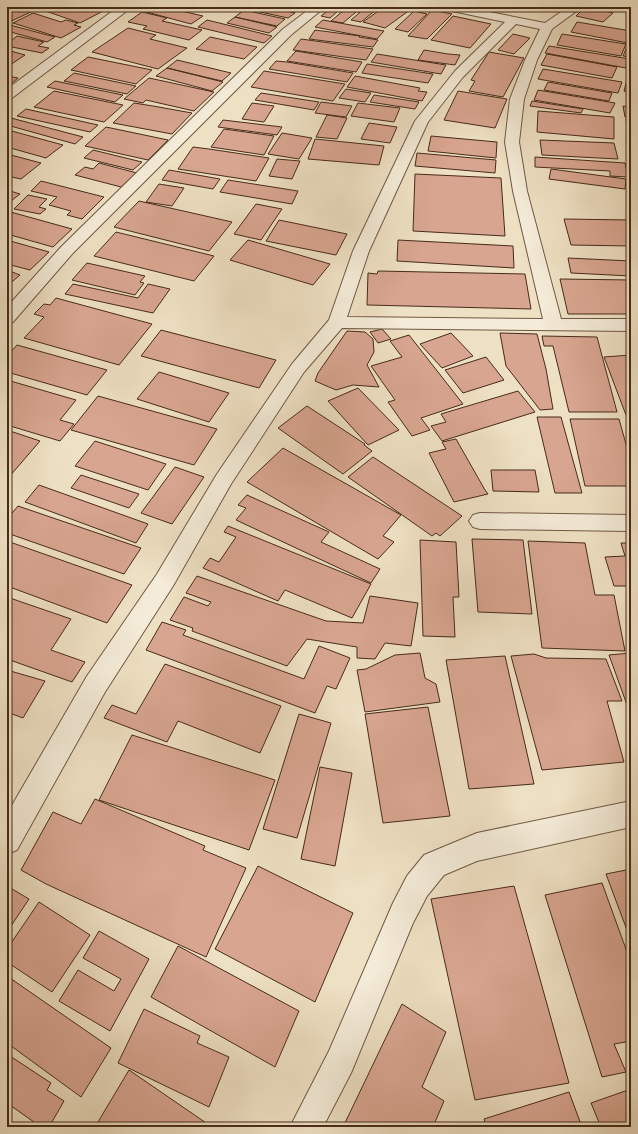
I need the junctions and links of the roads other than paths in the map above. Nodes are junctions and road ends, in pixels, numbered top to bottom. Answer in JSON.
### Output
{"nodes":[{"id":1,"x":126,"y":7,"type":"edge"},
{"id":2,"x":319,"y":7,"type":"edge"},
{"id":3,"x":447,"y":7,"type":"edge"},
{"id":4,"x":576,"y":7,"type":"edge"},
{"id":5,"x":513,"y":21,"type":"junction"},
{"id":6,"x":548,"y":27,"type":"junction"},
{"id":7,"x":7,"y":95,"type":"edge"},
{"id":8,"x":7,"y":318,"type":"edge"},
{"id":9,"x":337,"y":322,"type":"junction"},
{"id":10,"x":553,"y":323,"type":"junction"},
{"id":11,"x":631,"y":325,"type":"edge"},
{"id":12,"x":480,"y":521,"type":"dead end"},
{"id":13,"x":631,"y":523,"type":"edge"},
{"id":14,"x":631,"y":814,"type":"edge"},
{"id":15,"x":7,"y":840,"type":"edge"},
{"id":16,"x":306,"y":1127,"type":"edge"}],
"edges":[{"from":1,"to":7,"type":"street"},
{"from":2,"to":8,"type":"street"},
{"from":3,"to":5,"type":"street"},
{"from":4,"to":6,"type":"street"},
{"from":5,"to":6,"type":"street"},
{"from":5,"to":9,"type":"street"},
{"from":6,"to":10,"type":"street"},
{"from":9,"to":10,"type":"street"},
{"from":9,"to":15,"type":"street"},
{"from":10,"to":11,"type":"street"},
{"from":12,"to":13,"type":"street"},
{"from":14,"to":16,"type":"street"}]}
